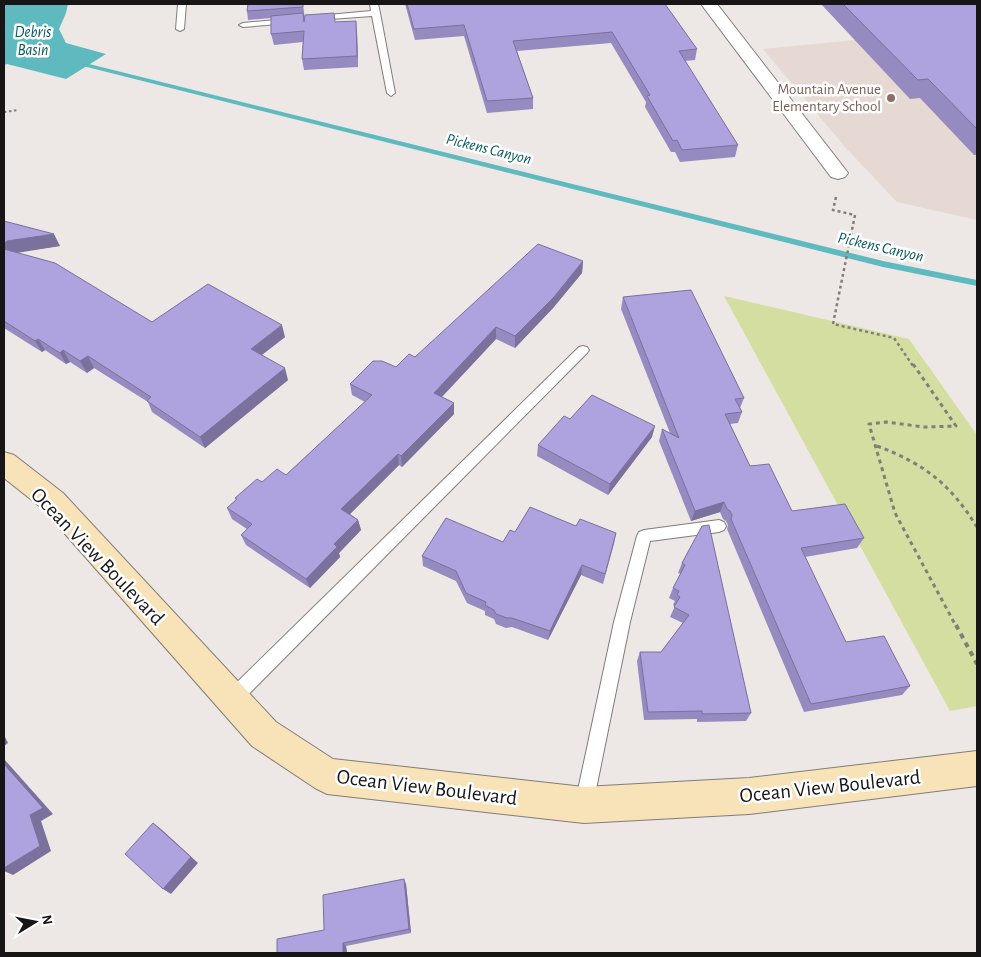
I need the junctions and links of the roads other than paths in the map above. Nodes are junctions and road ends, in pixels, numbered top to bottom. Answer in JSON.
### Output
{"nodes":[{"id":1,"x":182,"y":4,"type":"edge"},
{"id":2,"x":374,"y":4,"type":"edge"},
{"id":3,"x":709,"y":4,"type":"edge"},
{"id":4,"x":376,"y":13,"type":"junction"},
{"id":5,"x":309,"y":19,"type":"edge"},
{"id":6,"x":300,"y":20,"type":"edge"},
{"id":7,"x":243,"y":25,"type":"dead end"},
{"id":8,"x":180,"y":30,"type":"dead end"},
{"id":9,"x":391,"y":93,"type":"dead end"},
{"id":10,"x":838,"y":173,"type":"road end"},
{"id":11,"x":583,"y":350,"type":"dead end"},
{"id":12,"x":4,"y":463,"type":"edge"},
{"id":13,"x":719,"y":526,"type":"dead end"},
{"id":14,"x":232,"y":699,"type":"junction"},
{"id":15,"x":977,"y":769,"type":"edge"},
{"id":16,"x":584,"y":805,"type":"junction"}],
"edges":[{"from":1,"to":8,"type":"lane"},
{"from":2,"to":4,"type":"lane"},
{"from":3,"to":10,"type":"street"},
{"from":4,"to":5,"type":"lane"},
{"from":4,"to":9,"type":"lane"},
{"from":6,"to":7,"type":"lane"},
{"from":11,"to":14,"type":"lane"},
{"from":12,"to":14,"type":"street","name":"Ocean View Boulevard"},
{"from":13,"to":16,"type":"lane"},
{"from":14,"to":16,"type":"street","name":"Ocean View Boulevard"},
{"from":15,"to":16,"type":"street","name":"Ocean View Boulevard"}]}
